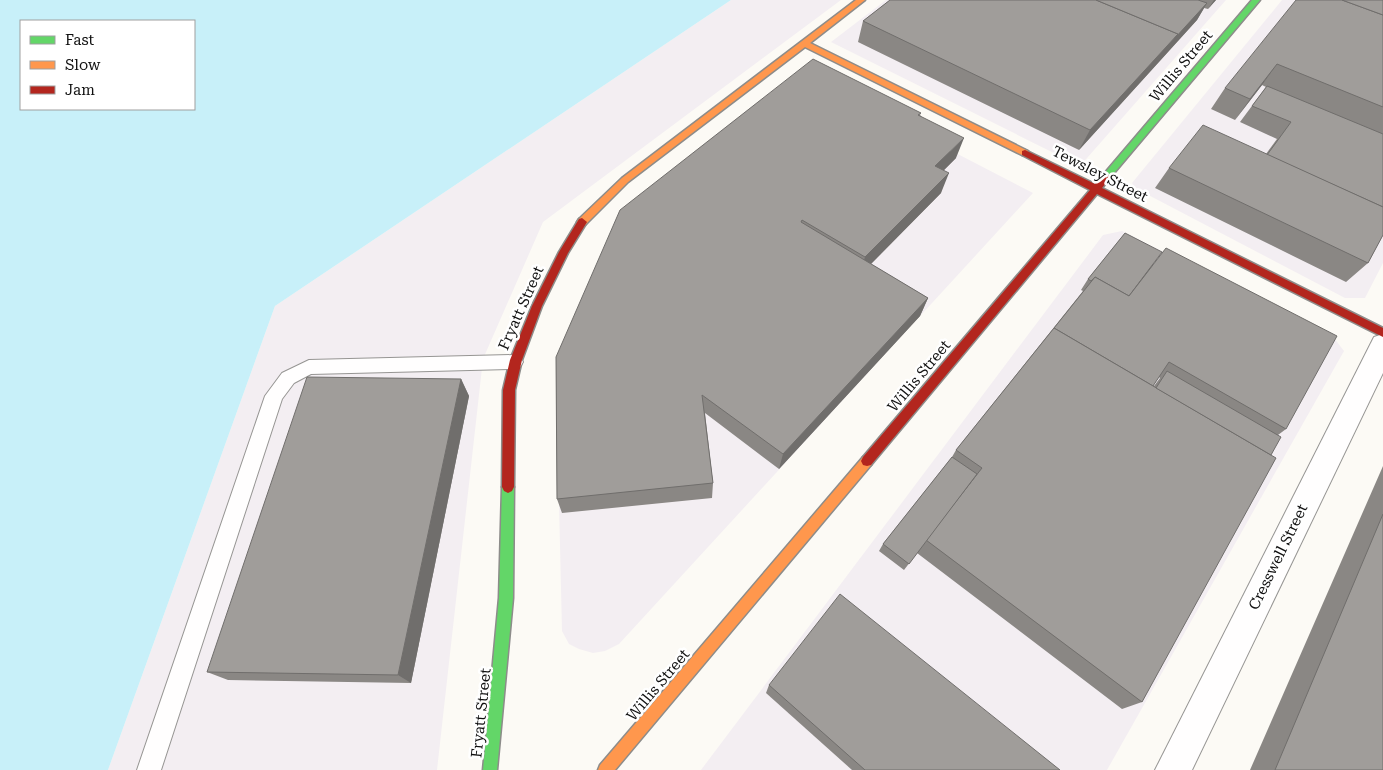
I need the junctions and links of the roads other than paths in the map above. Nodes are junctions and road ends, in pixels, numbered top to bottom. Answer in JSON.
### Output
{"nodes":[{"id":1,"x":861,"y":0,"type":"edge"},
{"id":2,"x":1256,"y":0,"type":"edge"},
{"id":3,"x":804,"y":44,"type":"junction"},
{"id":4,"x":1097,"y":189,"type":"junction"},
{"id":5,"x":1383,"y":333,"type":"edge"},
{"id":6,"x":1383,"y":345,"type":"edge"},
{"id":7,"x":514,"y":362,"type":"junction"},
{"id":8,"x":149,"y":770,"type":"edge"},
{"id":9,"x":490,"y":770,"type":"edge"},
{"id":10,"x":605,"y":770,"type":"edge"},
{"id":11,"x":1173,"y":770,"type":"edge"}],
"edges":[{"from":1,"to":3,"type":"street","name":"Fryatt Street"},
{"from":2,"to":4,"type":"street","name":"Willis Street"},
{"from":3,"to":4,"type":"street","name":"Tewsley Street"},
{"from":3,"to":7,"type":"street","name":"Fryatt Street"},
{"from":4,"to":5,"type":"street","name":"Tewsley Street"},
{"from":4,"to":10,"type":"street","name":"Willis Street"},
{"from":6,"to":11,"type":"street","name":"Cresswell Street"},
{"from":7,"to":8,"type":"lane"},
{"from":7,"to":9,"type":"street","name":"Fryatt Street"}]}
